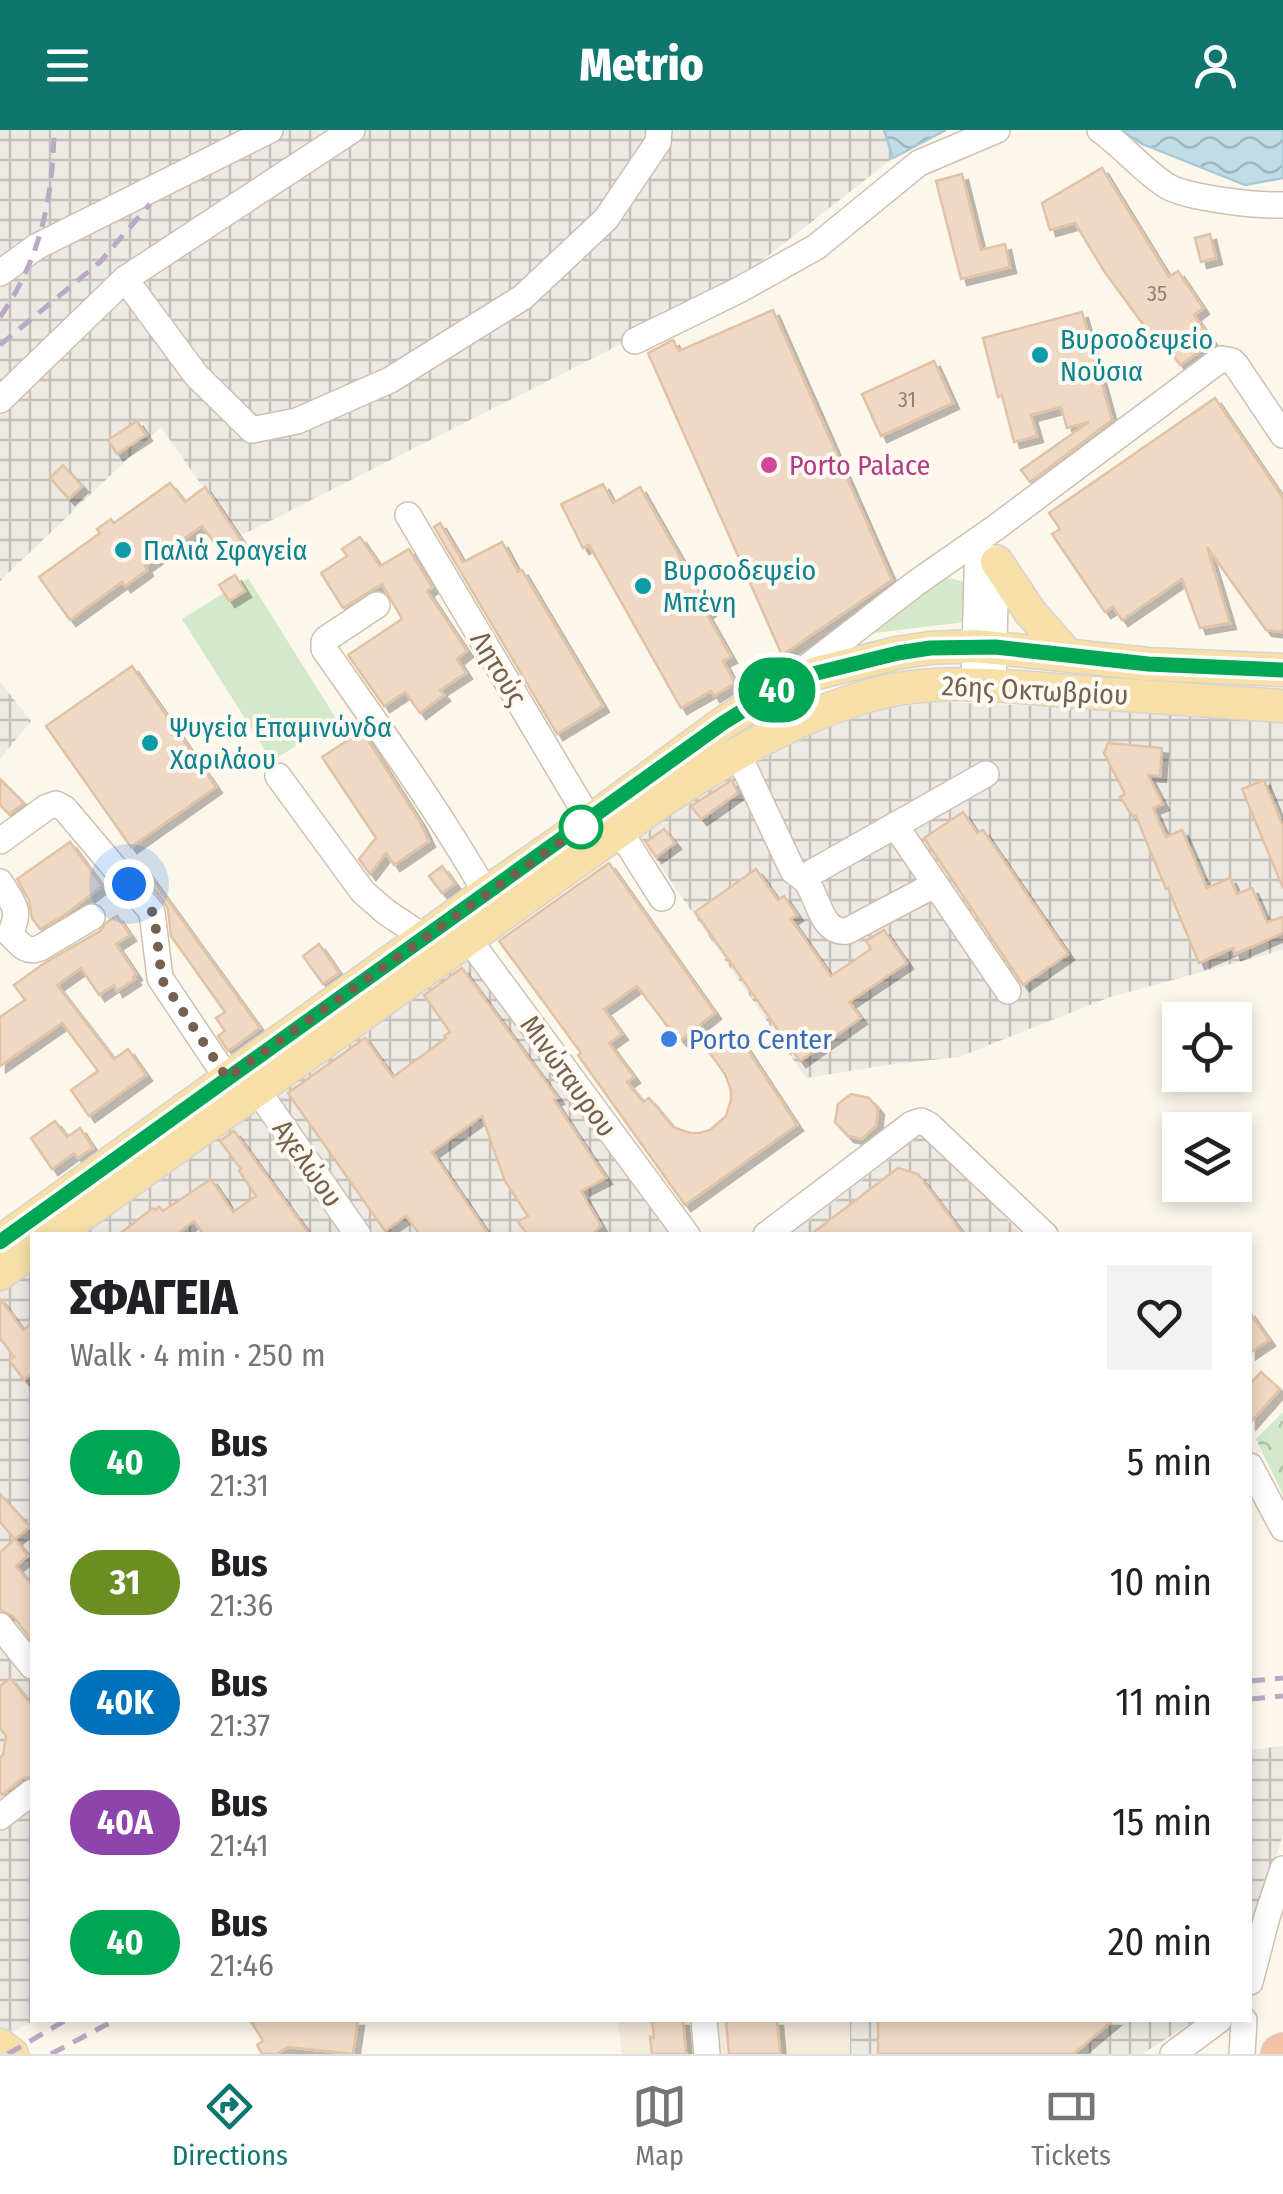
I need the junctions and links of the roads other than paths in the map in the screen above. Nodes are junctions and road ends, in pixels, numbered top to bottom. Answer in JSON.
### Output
{"nodes":[{"id":1,"x":270,"y":130,"type":"edge"},
{"id":2,"x":352,"y":130,"type":"edge"},
{"id":3,"x":660,"y":130,"type":"edge"},
{"id":4,"x":997,"y":130,"type":"edge"},
{"id":5,"x":1100,"y":130,"type":"edge"},
{"id":6,"x":1283,"y":205,"type":"edge"},
{"id":7,"x":0,"y":273,"type":"edge"},
{"id":8,"x":124,"y":279,"type":"junction"},
{"id":9,"x":635,"y":341,"type":"dead end"},
{"id":10,"x":0,"y":400,"type":"edge"},
{"id":11,"x":1283,"y":435,"type":"edge"},
{"id":12,"x":408,"y":516,"type":"dead end"},
{"id":13,"x":990,"y":543,"type":"junction"},
{"id":14,"x":377,"y":605,"type":"dead end"},
{"id":15,"x":986,"y":646,"type":"junction"},
{"id":16,"x":1068,"y":655,"type":"junction"},
{"id":17,"x":1283,"y":670,"type":"edge"},
{"id":18,"x":984,"y":685,"type":"junction"},
{"id":19,"x":776,"y":690,"type":"junction"},
{"id":20,"x":1283,"y":706,"type":"edge"},
{"id":21,"x":736,"y":752,"type":"junction"},
{"id":22,"x":986,"y":774,"type":"dead end"},
{"id":23,"x":278,"y":776,"type":"dead end"},
{"id":24,"x":605,"y":826,"type":"junction"},
{"id":25,"x":895,"y":826,"type":"junction"},
{"id":26,"x":0,"y":841,"type":"edge"},
{"id":27,"x":804,"y":877,"type":"junction"},
{"id":28,"x":0,"y":882,"type":"edge"},
{"id":29,"x":934,"y":885,"type":"junction"},
{"id":30,"x":486,"y":893,"type":"junction"},
{"id":31,"x":662,"y":898,"type":"dead end"},
{"id":32,"x":92,"y":917,"type":"dead end"},
{"id":33,"x":462,"y":928,"type":"junction"},
{"id":34,"x":5,"y":938,"type":"edge"},
{"id":35,"x":425,"y":938,"type":"junction"},
{"id":36,"x":1008,"y":991,"type":"dead end"},
{"id":37,"x":227,"y":1078,"type":"junction"},
{"id":38,"x":258,"y":1090,"type":"junction"},
{"id":39,"x":58,"y":1232,"type":"edge"},
{"id":40,"x":356,"y":1232,"type":"edge"},
{"id":41,"x":684,"y":1232,"type":"edge"},
{"id":42,"x":770,"y":1232,"type":"edge"},
{"id":43,"x":1042,"y":1232,"type":"edge"},
{"id":44,"x":0,"y":1242,"type":"edge"},
{"id":45,"x":30,"y":1252,"type":"edge"},
{"id":46,"x":0,"y":1274,"type":"edge"},
{"id":47,"x":1252,"y":1470,"type":"edge"},
{"id":48,"x":1283,"y":1528,"type":"edge"},
{"id":49,"x":0,"y":1626,"type":"edge"},
{"id":50,"x":30,"y":1664,"type":"edge"},
{"id":51,"x":30,"y":1794,"type":"edge"},
{"id":52,"x":0,"y":1817,"type":"edge"},
{"id":53,"x":1283,"y":1869,"type":"edge"},
{"id":54,"x":1252,"y":1974,"type":"edge"},
{"id":55,"x":704,"y":2022,"type":"edge"},
{"id":56,"x":1217,"y":2022,"type":"edge"},
{"id":57,"x":1244,"y":2022,"type":"edge"},
{"id":58,"x":0,"y":2045,"type":"edge"},
{"id":59,"x":12,"y":2054,"type":"edge"},
{"id":60,"x":707,"y":2054,"type":"edge"},
{"id":61,"x":1173,"y":2054,"type":"edge"},
{"id":62,"x":1242,"y":2054,"type":"edge"}],
"edges":[{"from":1,"to":7,"type":"street"},
{"from":2,"to":8,"type":"street"},
{"from":3,"to":8,"type":"street"},
{"from":4,"to":9,"type":"street"},
{"from":5,"to":6,"type":"street"},
{"from":8,"to":10,"type":"street"},
{"from":11,"to":13,"type":"street"},
{"from":12,"to":24,"type":"street","name":"Λητούς"},
{"from":13,"to":15,"type":"street"},
{"from":13,"to":16,"type":"main road"},
{"from":13,"to":19,"type":"street"},
{"from":14,"to":30,"type":"street"},
{"from":15,"to":16,"type":"main road","name":"26ης Οκτωβρίου"},
{"from":15,"to":18,"type":"street"},
{"from":15,"to":19,"type":"main road","name":"26ης Οκτωβρίου"},
{"from":16,"to":17,"type":"main road","name":"26ης Οκτωβρίου"},
{"from":18,"to":20,"type":"main road","name":"26ης Οκτωβρίου"},
{"from":18,"to":21,"type":"main road","name":"26ης Οκτωβρίου"},
{"from":19,"to":24,"type":"main road","name":"26ης Οκτωβρίου"},
{"from":21,"to":24,"type":"main road","name":"26ης Οκτωβρίου"},
{"from":21,"to":27,"type":"street"},
{"from":22,"to":25,"type":"street"},
{"from":23,"to":35,"type":"street"},
{"from":24,"to":30,"type":"main road","name":"26ης Οκτωβρίου"},
{"from":24,"to":31,"type":"street","name":"Λητούς"},
{"from":24,"to":33,"type":"main road","name":"26ης Οκτωβρίου"},
{"from":25,"to":27,"type":"street"},
{"from":25,"to":29,"type":"street"},
{"from":26,"to":37,"type":"street"},
{"from":27,"to":29,"type":"street"},
{"from":28,"to":34,"type":"street"},
{"from":29,"to":36,"type":"street"},
{"from":30,"to":33,"type":"main road","name":"26ης Οκτωβρίου"},
{"from":32,"to":34,"type":"street"},
{"from":33,"to":35,"type":"main road","name":"26ης Οκτωβρίου"},
{"from":33,"to":38,"type":"main road","name":"26ης Οκτωβρίου"},
{"from":33,"to":41,"type":"street","name":"Μινώταυρου"},
{"from":35,"to":37,"type":"main road","name":"26ης Οκτωβρίου"},
{"from":37,"to":44,"type":"main road","name":"26ης Οκτωβρίου"},
{"from":38,"to":39,"type":"main road","name":"26ης Οκτωβρίου"},
{"from":38,"to":40,"type":"street","name":"Αχελώου"},
{"from":42,"to":43,"type":"street"},
{"from":45,"to":46,"type":"main road"},
{"from":47,"to":48,"type":"street"},
{"from":49,"to":50,"type":"street"},
{"from":51,"to":52,"type":"street"},
{"from":53,"to":54,"type":"street"},
{"from":55,"to":60,"type":"street"},
{"from":56,"to":61,"type":"street"},
{"from":57,"to":62,"type":"street"},
{"from":58,"to":59,"type":"main road"}]}
